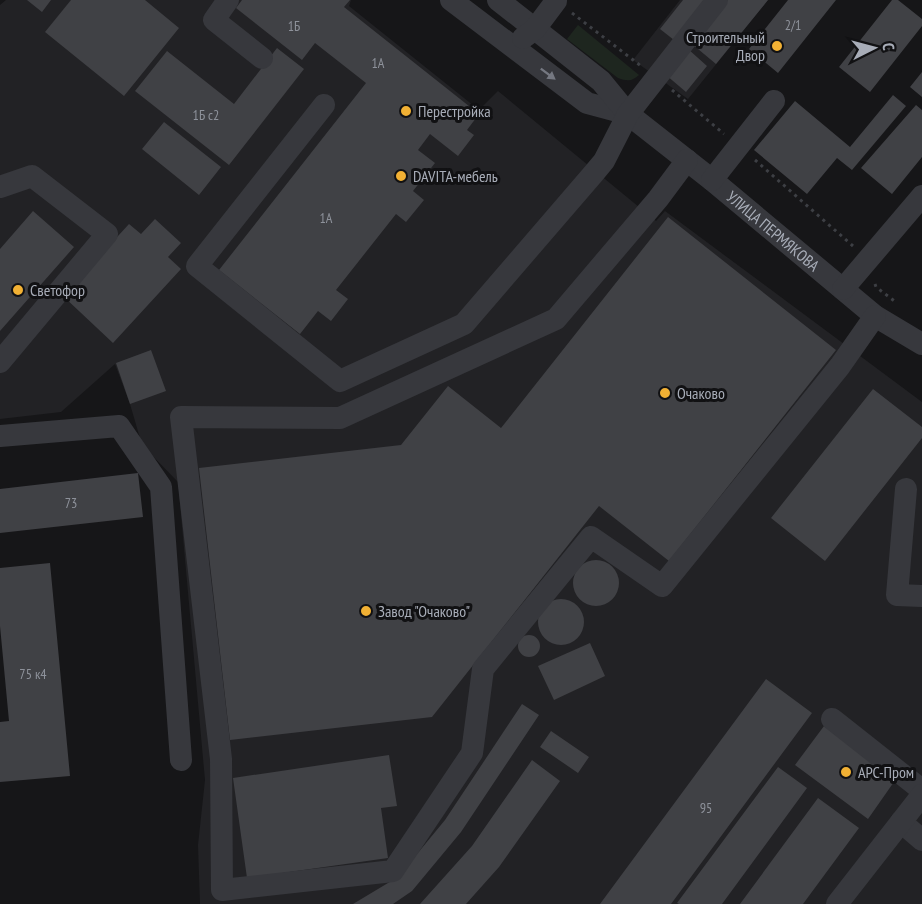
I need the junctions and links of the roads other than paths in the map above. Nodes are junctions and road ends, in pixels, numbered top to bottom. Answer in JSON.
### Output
{"nodes":[{"id":1,"x":228,"y":0,"type":"edge"},
{"id":2,"x":452,"y":0,"type":"edge"},
{"id":3,"x":498,"y":0,"type":"edge"},
{"id":4,"x":717,"y":0,"type":"edge"},
{"id":5,"x":556,"y":1,"type":"edge"},
{"id":6,"x":535,"y":29,"type":"junction"},
{"id":7,"x":513,"y":47,"type":"junction"},
{"id":8,"x":262,"y":58,"type":"dead end"},
{"id":9,"x":774,"y":101,"type":"dead end"},
{"id":10,"x":324,"y":105,"type":"dead end"},
{"id":11,"x":628,"y":114,"type":"junction"},
{"id":12,"x":687,"y":160,"type":"junction"},
{"id":13,"x":712,"y":180,"type":"junction"},
{"id":14,"x":0,"y":187,"type":"edge"},
{"id":15,"x":922,"y":196,"type":"edge"},
{"id":16,"x":843,"y":289,"type":"junction"},
{"id":17,"x":875,"y":316,"type":"junction"},
{"id":18,"x":922,"y":344,"type":"edge"},
{"id":19,"x":0,"y":362,"type":"edge"},
{"id":20,"x":0,"y":436,"type":"edge"},
{"id":21,"x":906,"y":489,"type":"dead end"},
{"id":22,"x":922,"y":596,"type":"edge"},
{"id":23,"x":832,"y":719,"type":"dead end"},
{"id":24,"x":181,"y":760,"type":"dead end"},
{"id":25,"x":922,"y":790,"type":"edge"},
{"id":26,"x":922,"y":795,"type":"edge"},
{"id":27,"x":901,"y":822,"type":"junction"},
{"id":28,"x":922,"y":840,"type":"edge"},
{"id":29,"x":837,"y":904,"type":"edge"}],
"edges":[{"from":1,"to":8,"type":"street"},
{"from":2,"to":7,"type":"street","name":"УЛИЦА ПЕРМЯКОВА"},
{"from":3,"to":6,"type":"street","name":"УЛИЦА ПЕРМЯКОВА"},
{"from":4,"to":11,"type":"street"},
{"from":5,"to":6,"type":"street"},
{"from":6,"to":7,"type":"street"},
{"from":6,"to":11,"type":"street","name":"УЛИЦА ПЕРМЯКОВА"},
{"from":7,"to":11,"type":"street","name":"УЛИЦА ПЕРМЯКОВА","one_way":true},
{"from":9,"to":13,"type":"street"},
{"from":10,"to":11,"type":"street"},
{"from":11,"to":12,"type":"street","name":"УЛИЦА ПЕРМЯКОВА"},
{"from":12,"to":13,"type":"street","name":"УЛИЦА ПЕРМЯКОВА"},
{"from":12,"to":17,"type":"street"},
{"from":13,"to":16,"type":"street","name":"УЛИЦА ПЕРМЯКОВА"},
{"from":14,"to":19,"type":"street"},
{"from":15,"to":16,"type":"street"},
{"from":16,"to":17,"type":"street","name":"УЛИЦА ПЕРМЯКОВА"},
{"from":17,"to":18,"type":"street","name":"УЛИЦА ПЕРМЯКОВА"},
{"from":20,"to":24,"type":"street"},
{"from":21,"to":22,"type":"street"},
{"from":23,"to":25,"type":"street"},
{"from":26,"to":27,"type":"street"},
{"from":27,"to":28,"type":"street"},
{"from":27,"to":29,"type":"street"}]}
